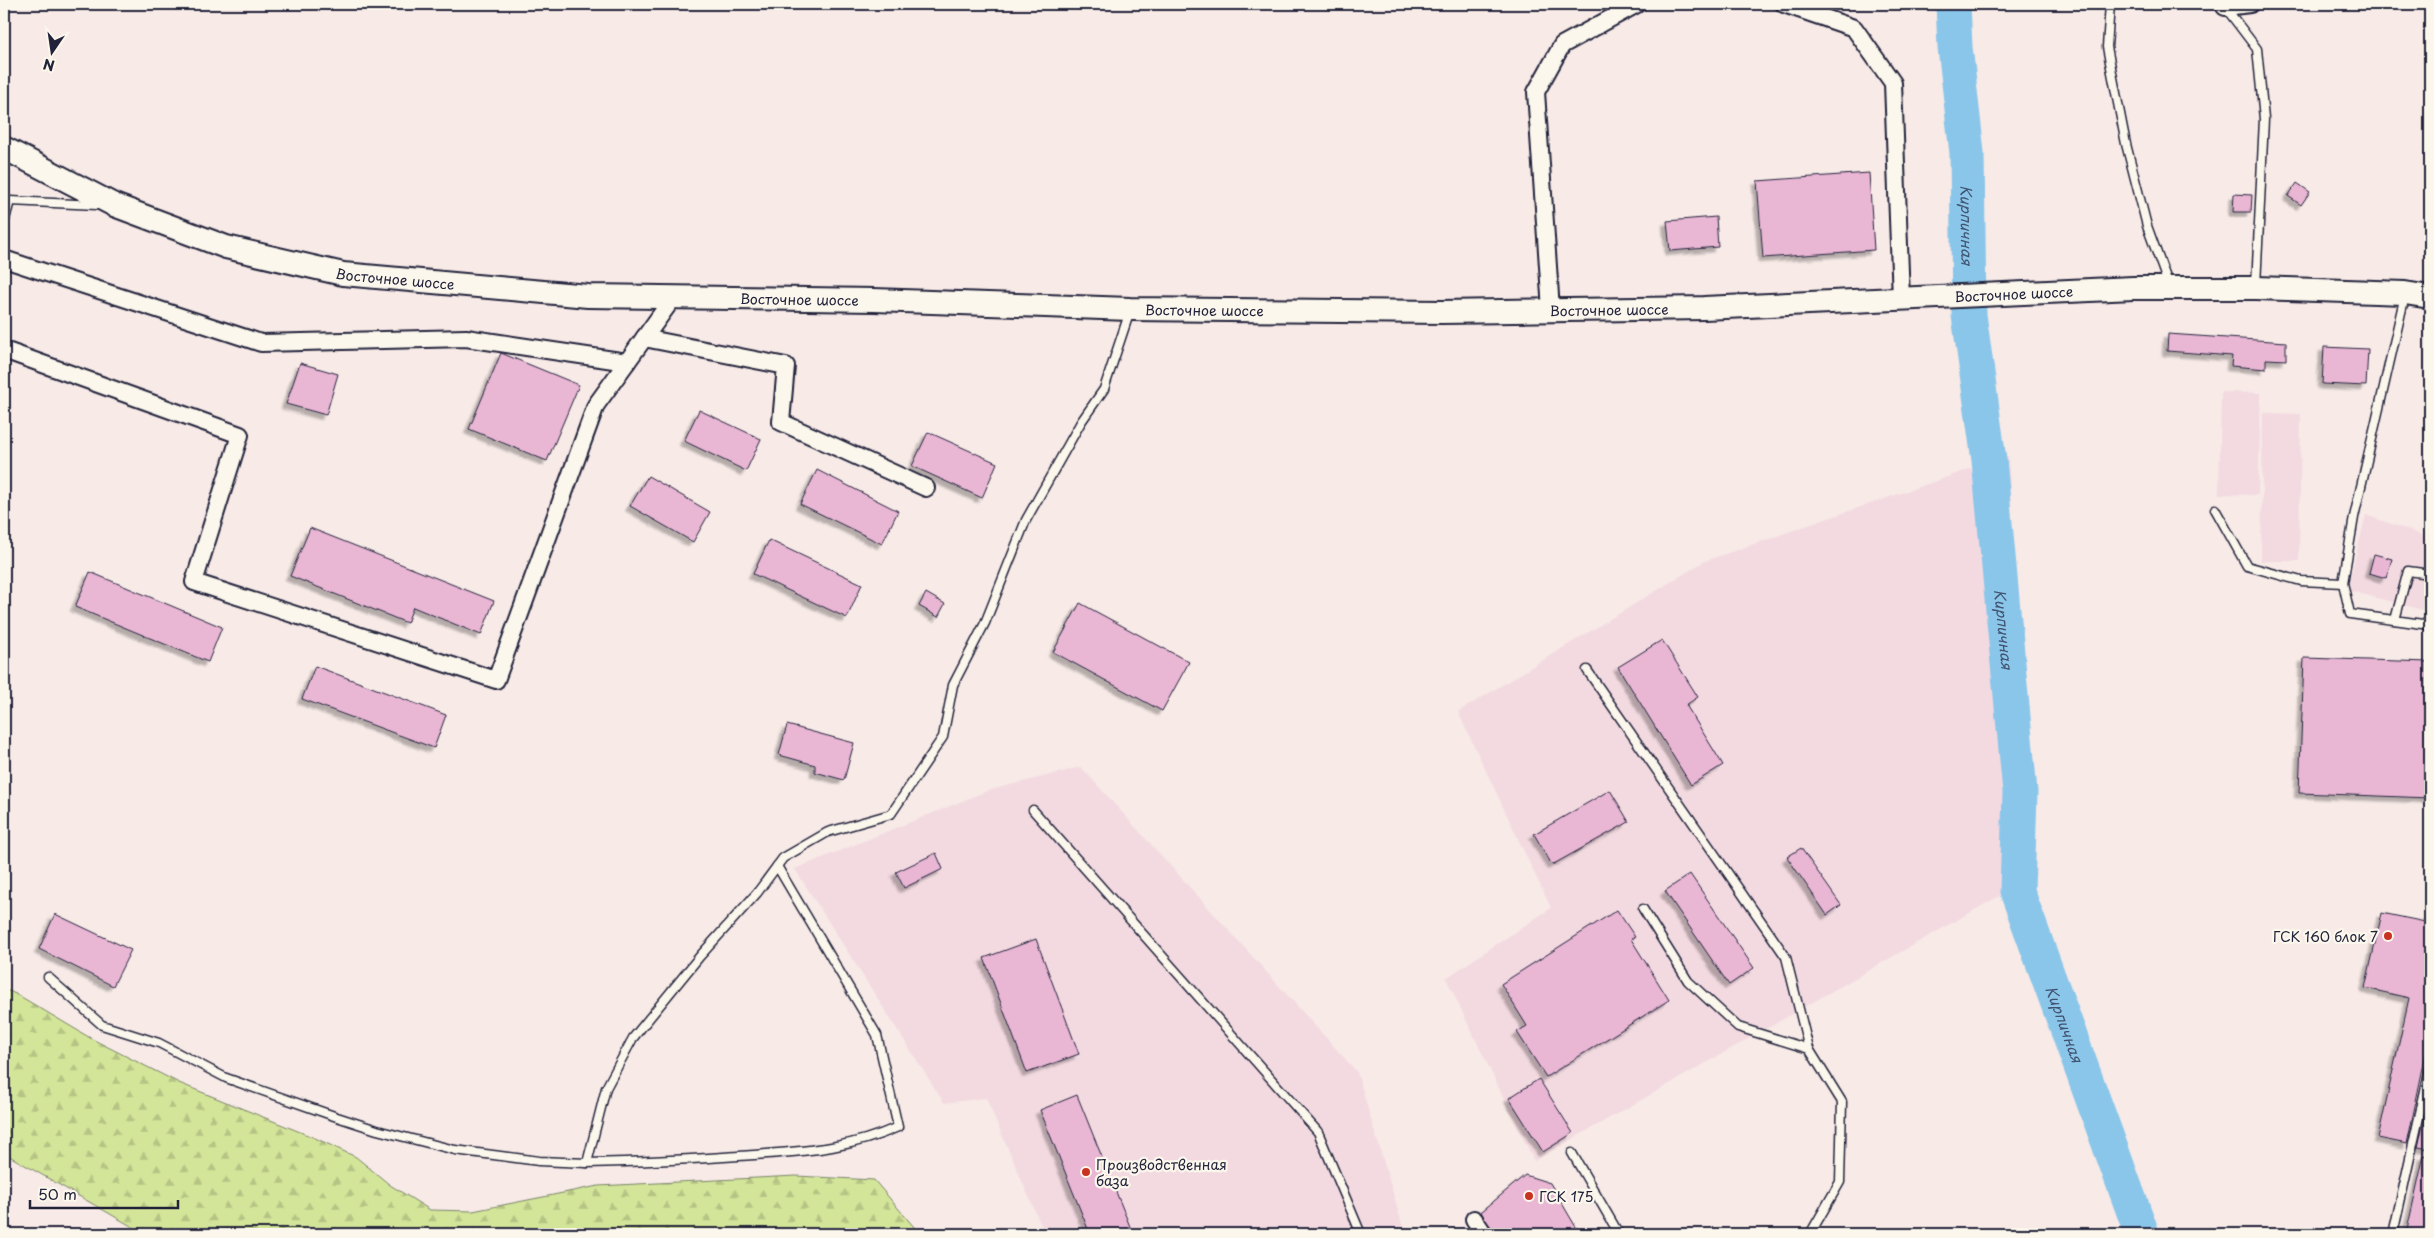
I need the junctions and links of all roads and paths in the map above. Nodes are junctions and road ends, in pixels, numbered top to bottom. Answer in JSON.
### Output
{"nodes":[{"id":1,"x":1637,"y":4,"type":"edge"},
{"id":2,"x":1784,"y":4,"type":"edge"},
{"id":3,"x":2110,"y":4,"type":"edge"},
{"id":4,"x":2250,"y":4,"type":"edge"},
{"id":5,"x":2225,"y":6,"type":"edge"},
{"id":6,"x":4,"y":148,"type":"edge"},
{"id":7,"x":114,"y":205,"type":"junction"},
{"id":8,"x":4,"y":223,"type":"edge"},
{"id":9,"x":4,"y":258,"type":"edge"},
{"id":10,"x":2170,"y":288,"type":"junction"},
{"id":11,"x":2256,"y":288,"type":"junction"},
{"id":12,"x":2405,"y":293,"type":"junction"},
{"id":13,"x":2430,"y":297,"type":"edge"},
{"id":14,"x":674,"y":298,"type":"junction"},
{"id":15,"x":1901,"y":299,"type":"junction"},
{"id":16,"x":1130,"y":309,"type":"junction"},
{"id":17,"x":1551,"y":310,"type":"junction"},
{"id":18,"x":644,"y":338,"type":"junction"},
{"id":19,"x":4,"y":350,"type":"edge"},
{"id":20,"x":627,"y":362,"type":"junction"},
{"id":21,"x":926,"y":488,"type":"dead end"},
{"id":22,"x":2215,"y":509,"type":"dead end"},
{"id":23,"x":2430,"y":574,"type":"edge"},
{"id":24,"x":2343,"y":583,"type":"junction"},
{"id":25,"x":2395,"y":620,"type":"junction"},
{"id":26,"x":2430,"y":625,"type":"edge"},
{"id":27,"x":1587,"y":670,"type":"dead end"},
{"id":28,"x":1033,"y":810,"type":"dead end"},
{"id":29,"x":777,"y":866,"type":"junction"},
{"id":30,"x":1643,"y":909,"type":"dead end"},
{"id":31,"x":48,"y":977,"type":"dead end"},
{"id":32,"x":1809,"y":1049,"type":"junction"},
{"id":33,"x":2430,"y":1068,"type":"edge"},
{"id":34,"x":1572,"y":1153,"type":"dead end"},
{"id":35,"x":587,"y":1163,"type":"junction"},
{"id":36,"x":1474,"y":1219,"type":"dead end"},
{"id":37,"x":1361,"y":1234,"type":"edge"},
{"id":38,"x":1484,"y":1234,"type":"edge"},
{"id":39,"x":1619,"y":1234,"type":"edge"},
{"id":40,"x":1810,"y":1234,"type":"edge"},
{"id":41,"x":2393,"y":1234,"type":"edge"}],
"edges":[{"from":1,"to":17,"type":"street"},
{"from":2,"to":15,"type":"street"},
{"from":3,"to":10,"type":"lane"},
{"from":4,"to":5,"type":"street"},
{"from":5,"to":11,"type":"lane"},
{"from":6,"to":7,"type":"street","name":"Восточное шоссе"},
{"from":7,"to":8,"type":"lane"},
{"from":7,"to":14,"type":"street","name":"Восточное шоссе"},
{"from":9,"to":20,"type":"street"},
{"from":10,"to":11,"type":"street","name":"Восточное шоссе"},
{"from":10,"to":15,"type":"street","name":"Восточное шоссе"},
{"from":11,"to":12,"type":"street","name":"Восточное шоссе"},
{"from":12,"to":13,"type":"street","name":"Восточное шоссе"},
{"from":12,"to":24,"type":"lane"},
{"from":14,"to":16,"type":"street","name":"Восточное шоссе"},
{"from":14,"to":18,"type":"street"},
{"from":15,"to":17,"type":"street","name":"Восточное шоссе"},
{"from":16,"to":17,"type":"street","name":"Восточное шоссе"},
{"from":16,"to":29,"type":"lane"},
{"from":18,"to":20,"type":"street"},
{"from":18,"to":21,"type":"street"},
{"from":19,"to":20,"type":"street"},
{"from":22,"to":24,"type":"lane"},
{"from":23,"to":25,"type":"lane"},
{"from":24,"to":25,"type":"lane"},
{"from":25,"to":26,"type":"lane"},
{"from":27,"to":32,"type":"lane"},
{"from":28,"to":37,"type":"lane"},
{"from":29,"to":35,"type":"lane"},
{"from":29,"to":35,"type":"lane"},
{"from":30,"to":32,"type":"lane"},
{"from":31,"to":35,"type":"lane"},
{"from":32,"to":40,"type":"lane"},
{"from":33,"to":41,"type":"lane"},
{"from":34,"to":39,"type":"lane"},
{"from":36,"to":38,"type":"street"}]}
